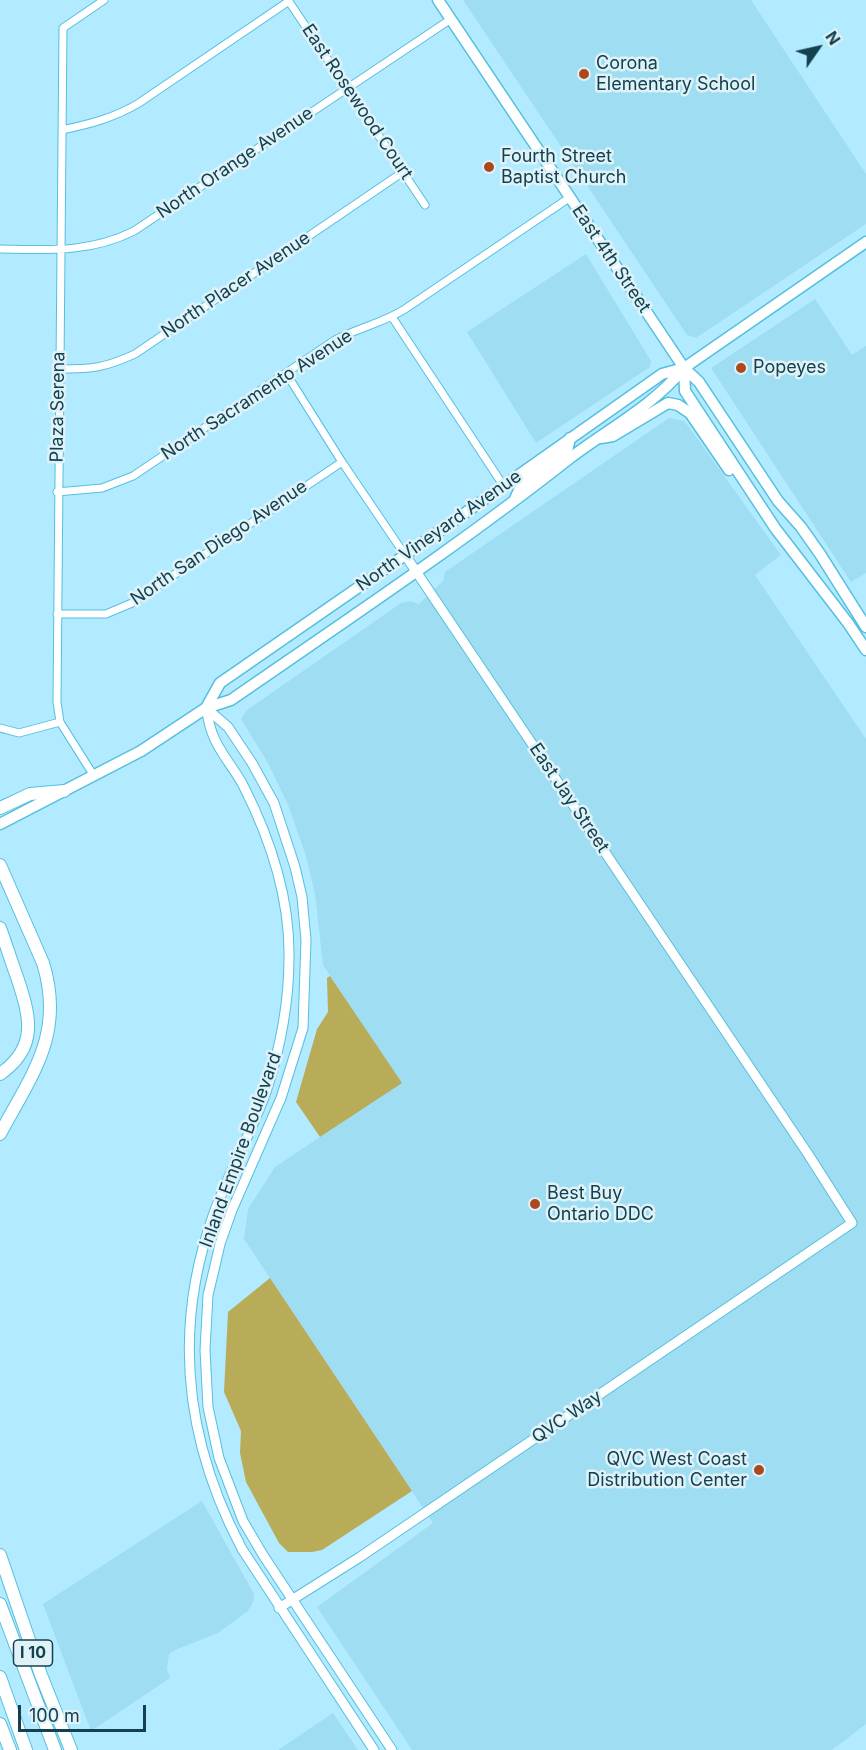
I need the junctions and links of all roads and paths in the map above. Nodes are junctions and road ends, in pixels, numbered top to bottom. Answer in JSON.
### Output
{"nodes":[{"id":1,"x":104,"y":0,"type":"edge"},
{"id":2,"x":438,"y":0,"type":"edge"},
{"id":3,"x":288,"y":1,"type":"edge"},
{"id":4,"x":451,"y":19,"type":"junction"},
{"id":5,"x":347,"y":88,"type":"junction"},
{"id":6,"x":62,"y":130,"type":"junction"},
{"id":7,"x":403,"y":172,"type":"junction"},
{"id":8,"x":569,"y":198,"type":"junction"},
{"id":9,"x":425,"y":204,"type":"dead end"},
{"id":10,"x":866,"y":242,"type":"edge"},
{"id":11,"x":0,"y":249,"type":"edge"},
{"id":12,"x":60,"y":250,"type":"junction"},
{"id":13,"x":392,"y":317,"type":"junction"},
{"id":14,"x":684,"y":368,"type":"junction"},
{"id":15,"x":58,"y":369,"type":"junction"},
{"id":16,"x":286,"y":373,"type":"junction"},
{"id":17,"x":570,"y":438,"type":"junction"},
{"id":18,"x":597,"y":438,"type":"junction"},
{"id":19,"x":342,"y":462,"type":"junction"},
{"id":20,"x":503,"y":486,"type":"junction"},
{"id":21,"x":57,"y":492,"type":"junction"},
{"id":22,"x":513,"y":504,"type":"junction"},
{"id":23,"x":768,"y":517,"type":"junction"},
{"id":24,"x":405,"y":555,"type":"junction"},
{"id":25,"x":416,"y":571,"type":"junction"},
{"id":26,"x":57,"y":614,"type":"junction"},
{"id":27,"x":866,"y":627,"type":"edge"},
{"id":28,"x":866,"y":650,"type":"edge"},
{"id":29,"x":206,"y":708,"type":"junction"},
{"id":30,"x":60,"y":722,"type":"junction"},
{"id":31,"x":0,"y":728,"type":"edge"},
{"id":32,"x":94,"y":776,"type":"junction"},
{"id":33,"x":64,"y":791,"type":"junction"},
{"id":34,"x":0,"y":808,"type":"edge"},
{"id":35,"x":0,"y":824,"type":"edge"},
{"id":36,"x":0,"y":865,"type":"edge"},
{"id":37,"x":0,"y":928,"type":"edge"},
{"id":38,"x":0,"y":1074,"type":"edge"},
{"id":39,"x":0,"y":1134,"type":"edge"},
{"id":40,"x":852,"y":1223,"type":"joint"},
{"id":41,"x":0,"y":1555,"type":"edge"},
{"id":42,"x":292,"y":1599,"type":"junction"},
{"id":43,"x":0,"y":1604,"type":"edge"},
{"id":44,"x":279,"y":1608,"type":"junction"},
{"id":45,"x":0,"y":1677,"type":"edge"},
{"id":46,"x":0,"y":1724,"type":"edge"},
{"id":47,"x":10,"y":1750,"type":"edge"},
{"id":48,"x":26,"y":1750,"type":"edge"},
{"id":49,"x":55,"y":1750,"type":"edge"},
{"id":50,"x":71,"y":1750,"type":"edge"},
{"id":51,"x":374,"y":1750,"type":"edge"},
{"id":52,"x":392,"y":1750,"type":"edge"}],
"edges":[{"from":1,"to":6,"type":"street","name":"Plaza Serena"},
{"from":2,"to":4,"type":"main road","name":"East 4th Street"},
{"from":3,"to":5,"type":"street","name":"East Rosewood Court"},
{"from":3,"to":6,"type":"street"},
{"from":4,"to":5,"type":"street","name":"North Orange Avenue"},
{"from":4,"to":8,"type":"main road","name":"East 4th Street"},
{"from":5,"to":7,"type":"street","name":"East Rosewood Court"},
{"from":5,"to":12,"type":"street","name":"North Orange Avenue"},
{"from":6,"to":12,"type":"street","name":"Plaza Serena"},
{"from":7,"to":9,"type":"street","name":"East Rosewood Court"},
{"from":7,"to":15,"type":"street","name":"North Placer Avenue"},
{"from":8,"to":13,"type":"street","name":"North Sacramento Avenue"},
{"from":8,"to":14,"type":"main road","name":"East 4th Street"},
{"from":10,"to":14,"type":"main road","name":"North Vineyard Avenue"},
{"from":11,"to":12,"type":"street","name":"North Orange Avenue"},
{"from":12,"to":15,"type":"street","name":"Plaza Serena"},
{"from":13,"to":16,"type":"street","name":"North Sacramento Avenue"},
{"from":13,"to":20,"type":"street"},
{"from":14,"to":17,"type":"main road","name":"North Vineyard Avenue"},
{"from":14,"to":18,"type":"main road","name":"North Vineyard Avenue"},
{"from":14,"to":23,"type":"main road","name":"East 4th Street"},
{"from":14,"to":27,"type":"main road","name":"East 4th Street"},
{"from":15,"to":21,"type":"street","name":"Plaza Serena"},
{"from":16,"to":19,"type":"street","name":"East Jay Street"},
{"from":16,"to":21,"type":"street","name":"North Sacramento Avenue"},
{"from":17,"to":20,"type":"main road","name":"North Vineyard Avenue"},
{"from":17,"to":22,"type":"main road"},
{"from":18,"to":22,"type":"main road","name":"North Vineyard Avenue"},
{"from":18,"to":23,"type":"main road"},
{"from":19,"to":24,"type":"street","name":"East Jay Street"},
{"from":19,"to":26,"type":"street","name":"North San Diego Avenue"},
{"from":20,"to":24,"type":"main road","name":"North Vineyard Avenue"},
{"from":21,"to":26,"type":"street","name":"Plaza Serena"},
{"from":22,"to":25,"type":"main road","name":"North Vineyard Avenue"},
{"from":23,"to":28,"type":"main road","name":"East 4th Street"},
{"from":24,"to":25,"type":"main road","name":"East Jay Street"},
{"from":24,"to":29,"type":"main road","name":"North Vineyard Avenue"},
{"from":25,"to":29,"type":"main road","name":"North Vineyard Avenue"},
{"from":25,"to":40,"type":"main road","name":"East Jay Street"},
{"from":26,"to":30,"type":"street","name":"Plaza Serena"},
{"from":29,"to":32,"type":"main road","name":"North Vineyard Avenue"},
{"from":29,"to":42,"type":"main road","name":"Inland Empire Boulevard"},
{"from":29,"to":44,"type":"main road","name":"Inland Empire Boulevard"},
{"from":30,"to":31,"type":"street"},
{"from":30,"to":32,"type":"street","name":"Plaza Serena"},
{"from":32,"to":33,"type":"main road","name":"North Vineyard Avenue"},
{"from":33,"to":34,"type":"highway"},
{"from":33,"to":35,"type":"main road","name":"North Vineyard Avenue"},
{"from":36,"to":39,"type":"highway"},
{"from":37,"to":38,"type":"highway"},
{"from":40,"to":42,"type":"main road","name":"QVC Way"},
{"from":41,"to":50,"type":"highway","number":"I 10"},
{"from":42,"to":44,"type":"main road","name":"QVC Way"},
{"from":42,"to":52,"type":"main road","name":"Inland Empire Boulevard"},
{"from":43,"to":49,"type":"highway"},
{"from":44,"to":51,"type":"main road","name":"Inland Empire Boulevard"},
{"from":45,"to":48,"type":"highway"},
{"from":46,"to":47,"type":"highway"}]}
